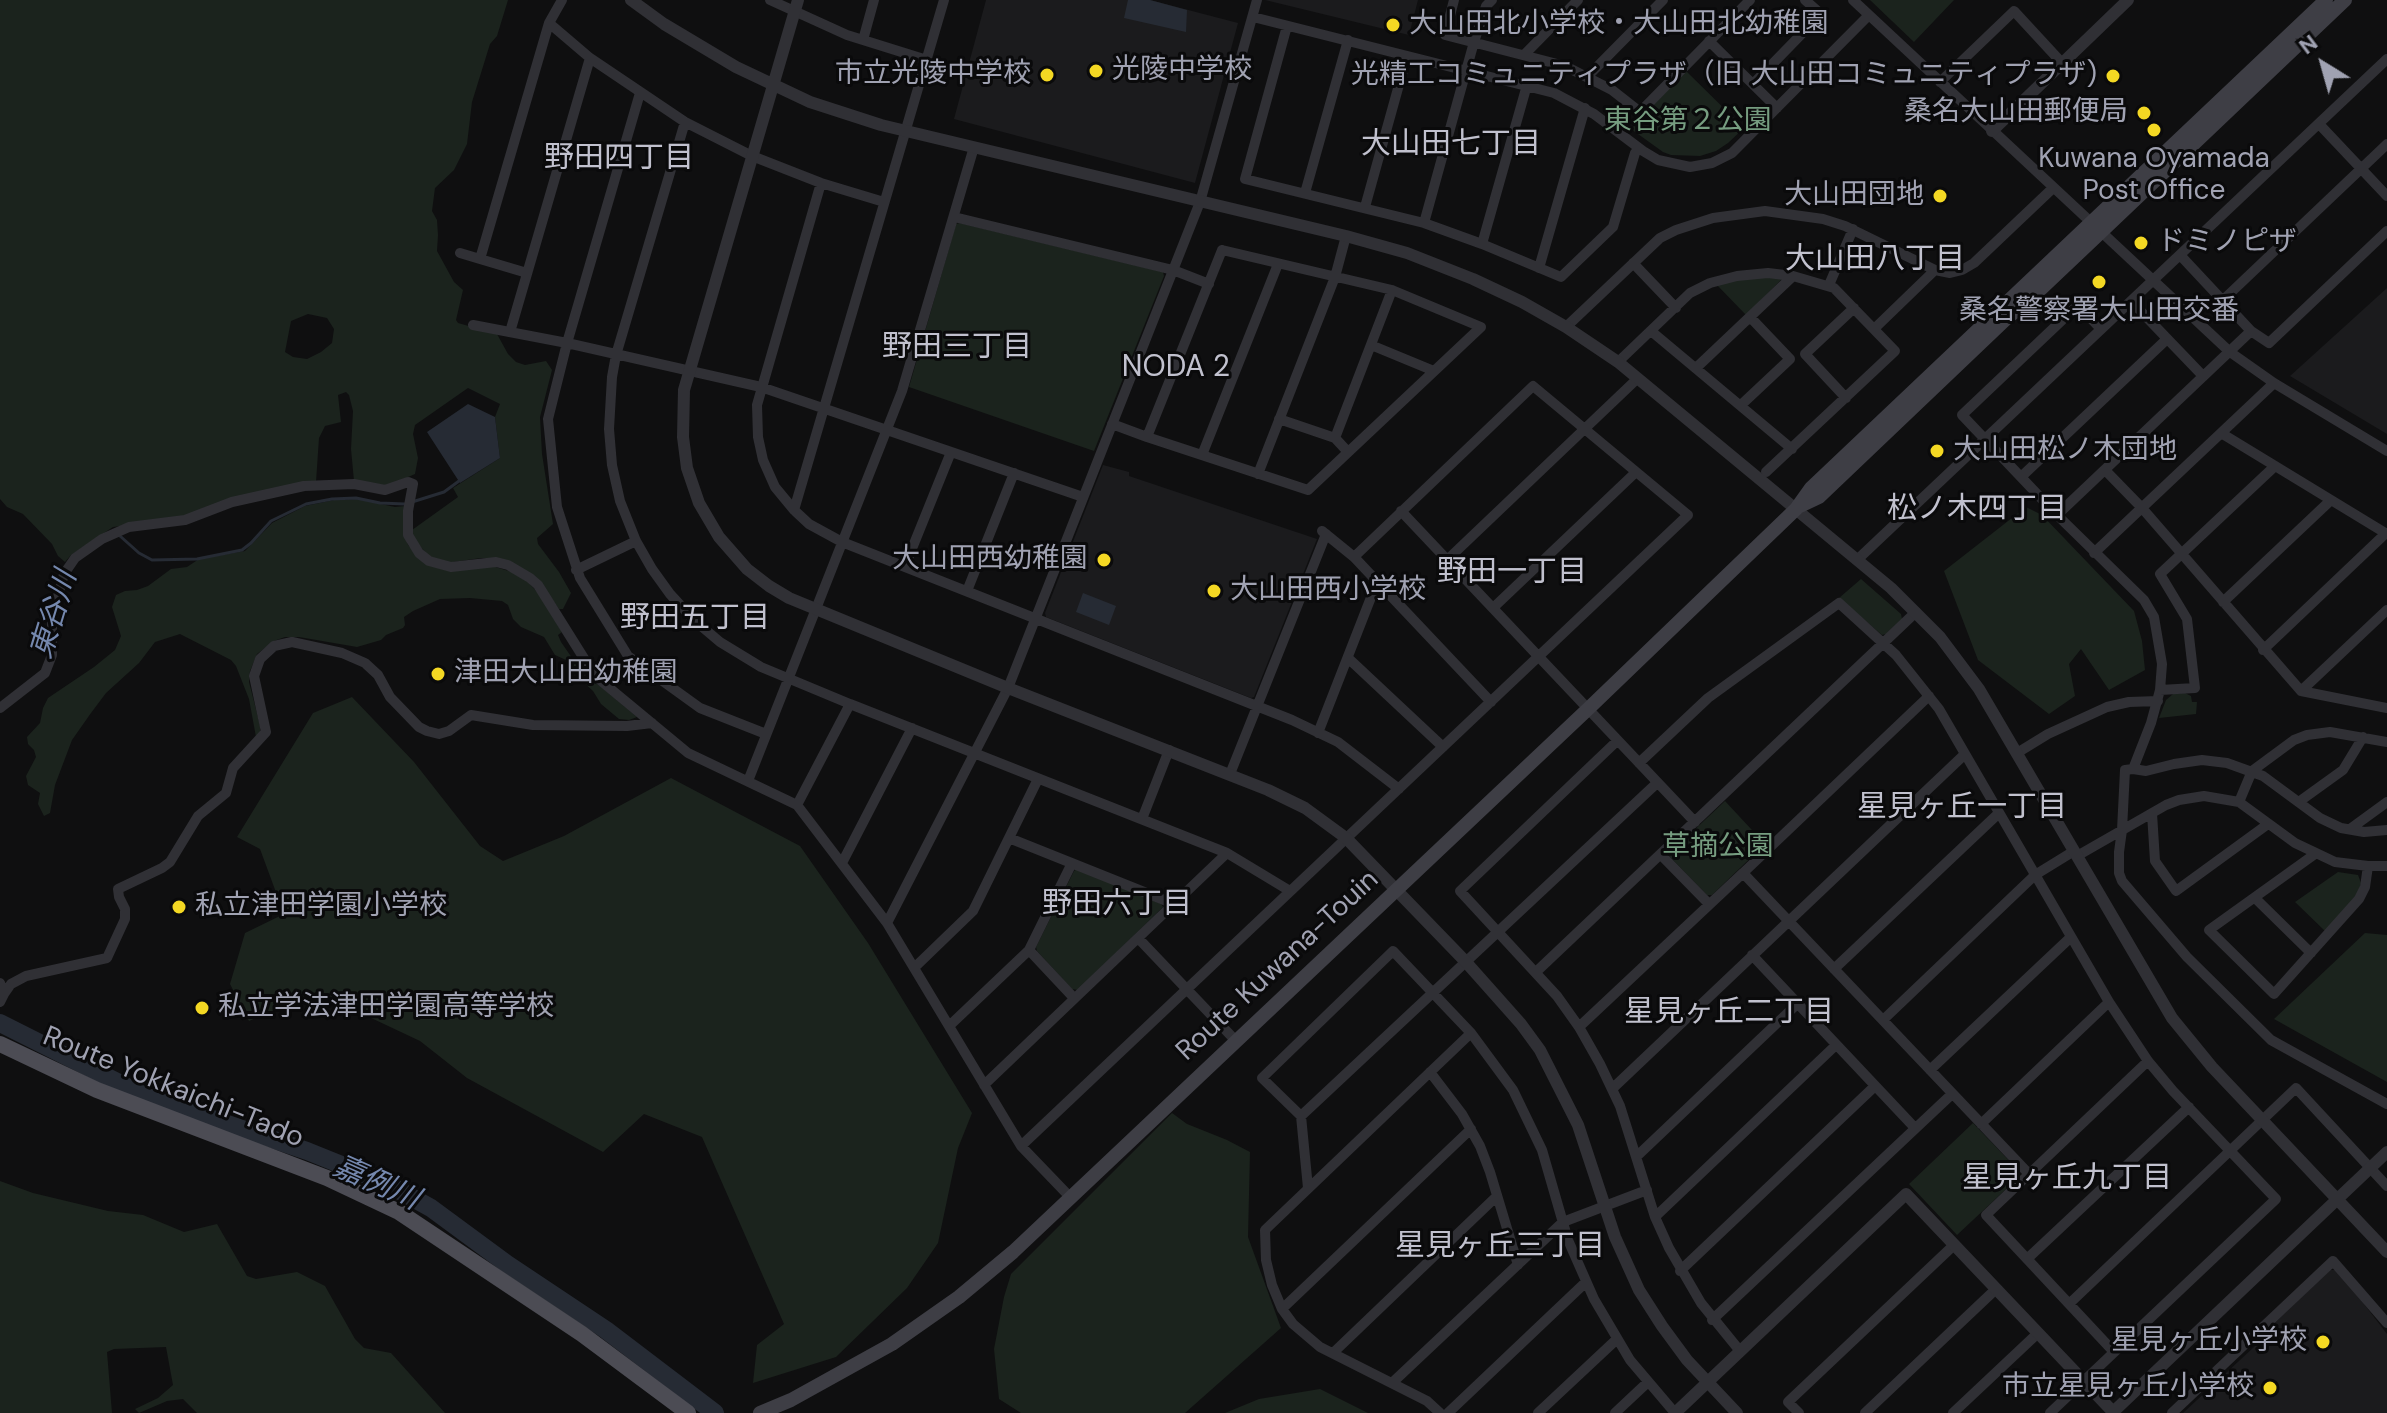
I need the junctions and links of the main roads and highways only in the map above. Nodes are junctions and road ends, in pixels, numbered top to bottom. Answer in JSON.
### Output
{"nodes":[{"id":1,"x":2326,"y":0,"type":"edge"},
{"id":2,"x":2345,"y":0,"type":"edge"},
{"id":3,"x":2096,"y":227,"type":"junction"},
{"id":4,"x":0,"y":1044,"type":"edge"},
{"id":5,"x":688,"y":1413,"type":"edge"},
{"id":6,"x":760,"y":1413,"type":"edge"}],
"edges":[{"from":1,"to":3,"type":"main road","name":"Route Kuwana-Touin"},
{"from":2,"to":3,"type":"main road","name":"Route Kuwana-Touin"},
{"from":3,"to":6,"type":"main road","name":"Route Kuwana-Touin"},
{"from":4,"to":5,"type":"main road","name":"Route Yokkaichi-Tado"}]}
